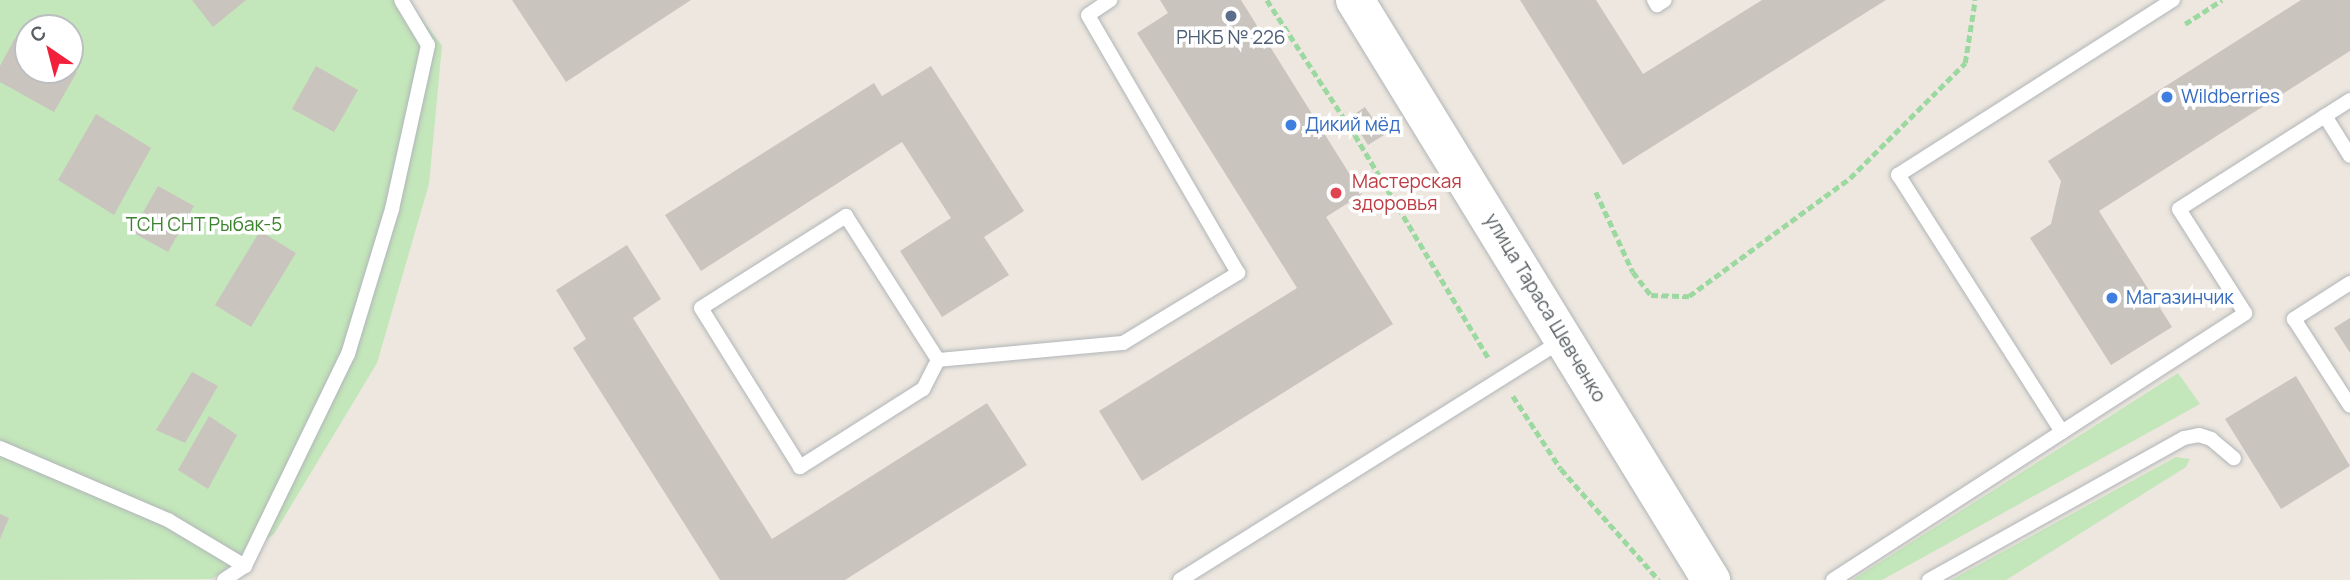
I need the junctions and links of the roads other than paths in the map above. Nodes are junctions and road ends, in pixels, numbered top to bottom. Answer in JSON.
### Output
{"nodes":[{"id":1,"x":401,"y":0,"type":"edge"},
{"id":2,"x":1110,"y":0,"type":"edge"},
{"id":3,"x":1355,"y":0,"type":"edge"},
{"id":4,"x":1654,"y":0,"type":"edge"},
{"id":5,"x":1665,"y":0,"type":"edge"},
{"id":6,"x":2173,"y":0,"type":"edge"},
{"id":7,"x":2350,"y":100,"type":"edge"},
{"id":8,"x":2325,"y":116,"type":"junction"},
{"id":9,"x":2350,"y":156,"type":"edge"},
{"id":10,"x":2350,"y":283,"type":"edge"},
{"id":11,"x":1564,"y":339,"type":"junction"},
{"id":12,"x":938,"y":360,"type":"junction"},
{"id":13,"x":2350,"y":406,"type":"edge"},
{"id":14,"x":2062,"y":432,"type":"junction"},
{"id":15,"x":0,"y":449,"type":"edge"},
{"id":16,"x":2234,"y":458,"type":"dead end"},
{"id":17,"x":245,"y":566,"type":"junction"},
{"id":18,"x":224,"y":580,"type":"edge"},
{"id":19,"x":1180,"y":580,"type":"edge"},
{"id":20,"x":1711,"y":580,"type":"edge"},
{"id":21,"x":1833,"y":580,"type":"edge"},
{"id":22,"x":1929,"y":580,"type":"edge"}],
"edges":[{"from":1,"to":17,"type":"lane"},
{"from":2,"to":12,"type":"lane"},
{"from":3,"to":11,"type":"main road","name":"улица Тараса Шевченко"},
{"from":4,"to":5,"type":"lane"},
{"from":6,"to":14,"type":"lane"},
{"from":7,"to":8,"type":"lane"},
{"from":8,"to":9,"type":"lane"},
{"from":8,"to":14,"type":"lane"},
{"from":10,"to":13,"type":"lane"},
{"from":11,"to":19,"type":"lane"},
{"from":11,"to":20,"type":"main road","name":"улица Тараса Шевченко"},
{"from":12,"to":12,"type":"lane"},
{"from":14,"to":21,"type":"lane"},
{"from":15,"to":17,"type":"lane"},
{"from":16,"to":22,"type":"lane"},
{"from":17,"to":18,"type":"lane"}]}
